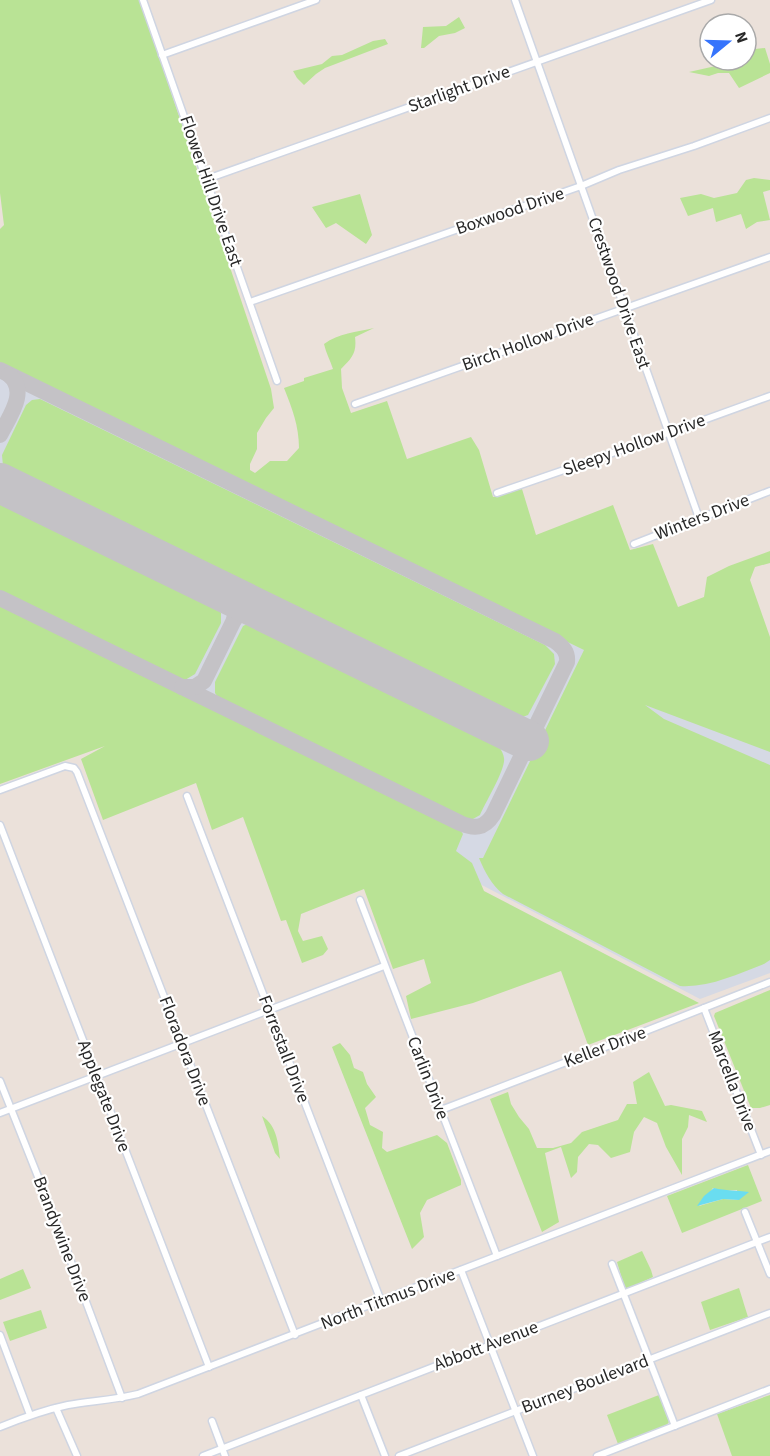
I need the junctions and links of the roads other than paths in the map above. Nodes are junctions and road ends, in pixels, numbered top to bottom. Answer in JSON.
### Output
{"nodes":[{"id":1,"x":143,"y":0,"type":"edge"},
{"id":2,"x":316,"y":0,"type":"edge"},
{"id":3,"x":515,"y":0,"type":"edge"},
{"id":4,"x":711,"y":0,"type":"edge"},
{"id":5,"x":162,"y":55,"type":"junction"},
{"id":6,"x":537,"y":62,"type":"junction"},
{"id":7,"x":770,"y":118,"type":"edge"},
{"id":8,"x":207,"y":178,"type":"junction"},
{"id":9,"x":581,"y":186,"type":"junction"},
{"id":10,"x":770,"y":256,"type":"edge"},
{"id":11,"x":250,"y":302,"type":"junction"},
{"id":12,"x":624,"y":308,"type":"junction"},
{"id":13,"x":277,"y":381,"type":"dead end"},
{"id":14,"x":770,"y":396,"type":"edge"},
{"id":15,"x":355,"y":404,"type":"dead end"},
{"id":16,"x":668,"y":432,"type":"junction"},
{"id":17,"x":770,"y":491,"type":"edge"},
{"id":18,"x":497,"y":493,"type":"dead end"},
{"id":19,"x":699,"y":518,"type":"junction"},
{"id":20,"x":634,"y":544,"type":"dead end"},
{"id":21,"x":0,"y":790,"type":"edge"},
{"id":22,"x":187,"y":796,"type":"dead end"},
{"id":23,"x":0,"y":825,"type":"edge"},
{"id":24,"x":360,"y":900,"type":"dead end"},
{"id":25,"x":384,"y":966,"type":"junction"},
{"id":26,"x":770,"y":982,"type":"edge"},
{"id":27,"x":704,"y":1008,"type":"junction"},
{"id":28,"x":269,"y":1010,"type":"junction"},
{"id":29,"x":182,"y":1043,"type":"junction"},
{"id":30,"x":96,"y":1076,"type":"junction"},
{"id":31,"x":0,"y":1080,"type":"edge"},
{"id":32,"x":11,"y":1109,"type":"junction"},
{"id":33,"x":441,"y":1110,"type":"junction"},
{"id":34,"x":0,"y":1113,"type":"edge"},
{"id":35,"x":770,"y":1151,"type":"edge"},
{"id":36,"x":760,"y":1155,"type":"junction"},
{"id":37,"x":745,"y":1212,"type":"dead end"},
{"id":38,"x":770,"y":1237,"type":"edge"},
{"id":39,"x":758,"y":1242,"type":"junction"},
{"id":40,"x":498,"y":1256,"type":"junction"},
{"id":41,"x":612,"y":1264,"type":"dead end"},
{"id":42,"x":461,"y":1270,"type":"junction"},
{"id":43,"x":770,"y":1274,"type":"edge"},
{"id":44,"x":623,"y":1294,"type":"junction"},
{"id":45,"x":381,"y":1301,"type":"junction"},
{"id":46,"x":770,"y":1313,"type":"edge"},
{"id":47,"x":0,"y":1335,"type":"edge"},
{"id":48,"x":295,"y":1335,"type":"junction"},
{"id":49,"x":490,"y":1345,"type":"junction"},
{"id":50,"x":650,"y":1359,"type":"junction"},
{"id":51,"x":210,"y":1367,"type":"junction"},
{"id":52,"x":770,"y":1389,"type":"edge"},
{"id":53,"x":361,"y":1395,"type":"junction"},
{"id":54,"x":122,"y":1398,"type":"junction"},
{"id":55,"x":56,"y":1408,"type":"junction"},
{"id":56,"x":515,"y":1411,"type":"junction"},
{"id":57,"x":30,"y":1415,"type":"junction"},
{"id":58,"x":212,"y":1421,"type":"dead end"},
{"id":59,"x":675,"y":1426,"type":"junction"},
{"id":60,"x":0,"y":1427,"type":"edge"},
{"id":61,"x":222,"y":1449,"type":"junction"},
{"id":62,"x":76,"y":1456,"type":"edge"},
{"id":63,"x":203,"y":1456,"type":"edge"},
{"id":64,"x":225,"y":1456,"type":"edge"},
{"id":65,"x":385,"y":1456,"type":"edge"},
{"id":66,"x":399,"y":1456,"type":"edge"},
{"id":67,"x":533,"y":1456,"type":"edge"},
{"id":68,"x":597,"y":1456,"type":"edge"}],
"edges":[{"from":1,"to":5,"type":"street","name":"Flower Hill Drive East"},
{"from":2,"to":5,"type":"street"},
{"from":3,"to":6,"type":"street","name":"Crestwood Drive East"},
{"from":4,"to":6,"type":"street","name":"Starlight Drive"},
{"from":5,"to":8,"type":"street","name":"Flower Hill Drive East"},
{"from":6,"to":8,"type":"street","name":"Starlight Drive"},
{"from":6,"to":9,"type":"street","name":"Crestwood Drive East"},
{"from":7,"to":9,"type":"street","name":"Boxwood Drive"},
{"from":8,"to":11,"type":"street","name":"Flower Hill Drive East"},
{"from":9,"to":11,"type":"street","name":"Boxwood Drive"},
{"from":9,"to":12,"type":"street","name":"Crestwood Drive East"},
{"from":10,"to":12,"type":"street","name":"Birch Hollow Drive"},
{"from":11,"to":13,"type":"street","name":"Flower Hill Drive East"},
{"from":12,"to":15,"type":"street","name":"Birch Hollow Drive"},
{"from":12,"to":16,"type":"street","name":"Crestwood Drive East"},
{"from":14,"to":16,"type":"street","name":"Sleepy Hollow Drive"},
{"from":16,"to":18,"type":"street","name":"Sleepy Hollow Drive"},
{"from":16,"to":19,"type":"street","name":"Crestwood Drive East"},
{"from":17,"to":19,"type":"street","name":"Winters Drive"},
{"from":19,"to":20,"type":"street","name":"Winters Drive"},
{"from":21,"to":29,"type":"street","name":"Floradora Drive"},
{"from":22,"to":28,"type":"street","name":"Forrestall Drive"},
{"from":23,"to":30,"type":"street","name":"Applegate Drive"},
{"from":24,"to":25,"type":"street","name":"Carlin Drive"},
{"from":25,"to":28,"type":"street"},
{"from":25,"to":33,"type":"street","name":"Carlin Drive"},
{"from":26,"to":27,"type":"street","name":"Keller Drive"},
{"from":27,"to":33,"type":"street","name":"Keller Drive"},
{"from":27,"to":36,"type":"street","name":"Marcella Drive"},
{"from":28,"to":29,"type":"street"},
{"from":28,"to":45,"type":"street","name":"Forrestall Drive"},
{"from":29,"to":30,"type":"street"},
{"from":29,"to":48,"type":"street","name":"Floradora Drive"},
{"from":30,"to":32,"type":"street"},
{"from":30,"to":51,"type":"street","name":"Applegate Drive"},
{"from":31,"to":32,"type":"street","name":"Brandywine Drive"},
{"from":32,"to":34,"type":"street"},
{"from":32,"to":54,"type":"street","name":"Brandywine Drive"},
{"from":33,"to":40,"type":"street","name":"Carlin Drive"},
{"from":35,"to":36,"type":"street","name":"North Titmus Drive"},
{"from":36,"to":40,"type":"street","name":"North Titmus Drive"},
{"from":37,"to":39,"type":"street"},
{"from":38,"to":39,"type":"street","name":"Abbott Avenue"},
{"from":39,"to":43,"type":"street"},
{"from":39,"to":44,"type":"street","name":"Abbott Avenue"},
{"from":40,"to":42,"type":"street","name":"North Titmus Drive"},
{"from":41,"to":44,"type":"street"},
{"from":42,"to":45,"type":"street","name":"North Titmus Drive"},
{"from":42,"to":49,"type":"street"},
{"from":44,"to":49,"type":"street","name":"Abbott Avenue"},
{"from":44,"to":50,"type":"street"},
{"from":45,"to":48,"type":"street","name":"North Titmus Drive"},
{"from":46,"to":50,"type":"street","name":"Burney Boulevard"},
{"from":47,"to":57,"type":"street"},
{"from":48,"to":51,"type":"street","name":"North Titmus Drive"},
{"from":49,"to":53,"type":"street","name":"Abbott Avenue"},
{"from":49,"to":56,"type":"street"},
{"from":50,"to":56,"type":"street","name":"Burney Boulevard"},
{"from":50,"to":59,"type":"street"},
{"from":51,"to":54,"type":"street","name":"North Titmus Drive"},
{"from":52,"to":59,"type":"street"},
{"from":53,"to":61,"type":"street","name":"Abbott Avenue"},
{"from":53,"to":65,"type":"street"},
{"from":54,"to":55,"type":"street","name":"North Titmus Drive"},
{"from":55,"to":57,"type":"street","name":"North Titmus Drive"},
{"from":55,"to":62,"type":"street"},
{"from":56,"to":66,"type":"street","name":"Burney Boulevard"},
{"from":56,"to":67,"type":"street"},
{"from":57,"to":60,"type":"street","name":"North Titmus Drive"},
{"from":58,"to":61,"type":"street"},
{"from":59,"to":68,"type":"street"},
{"from":61,"to":63,"type":"street","name":"Abbott Avenue"},
{"from":61,"to":64,"type":"street"}]}
